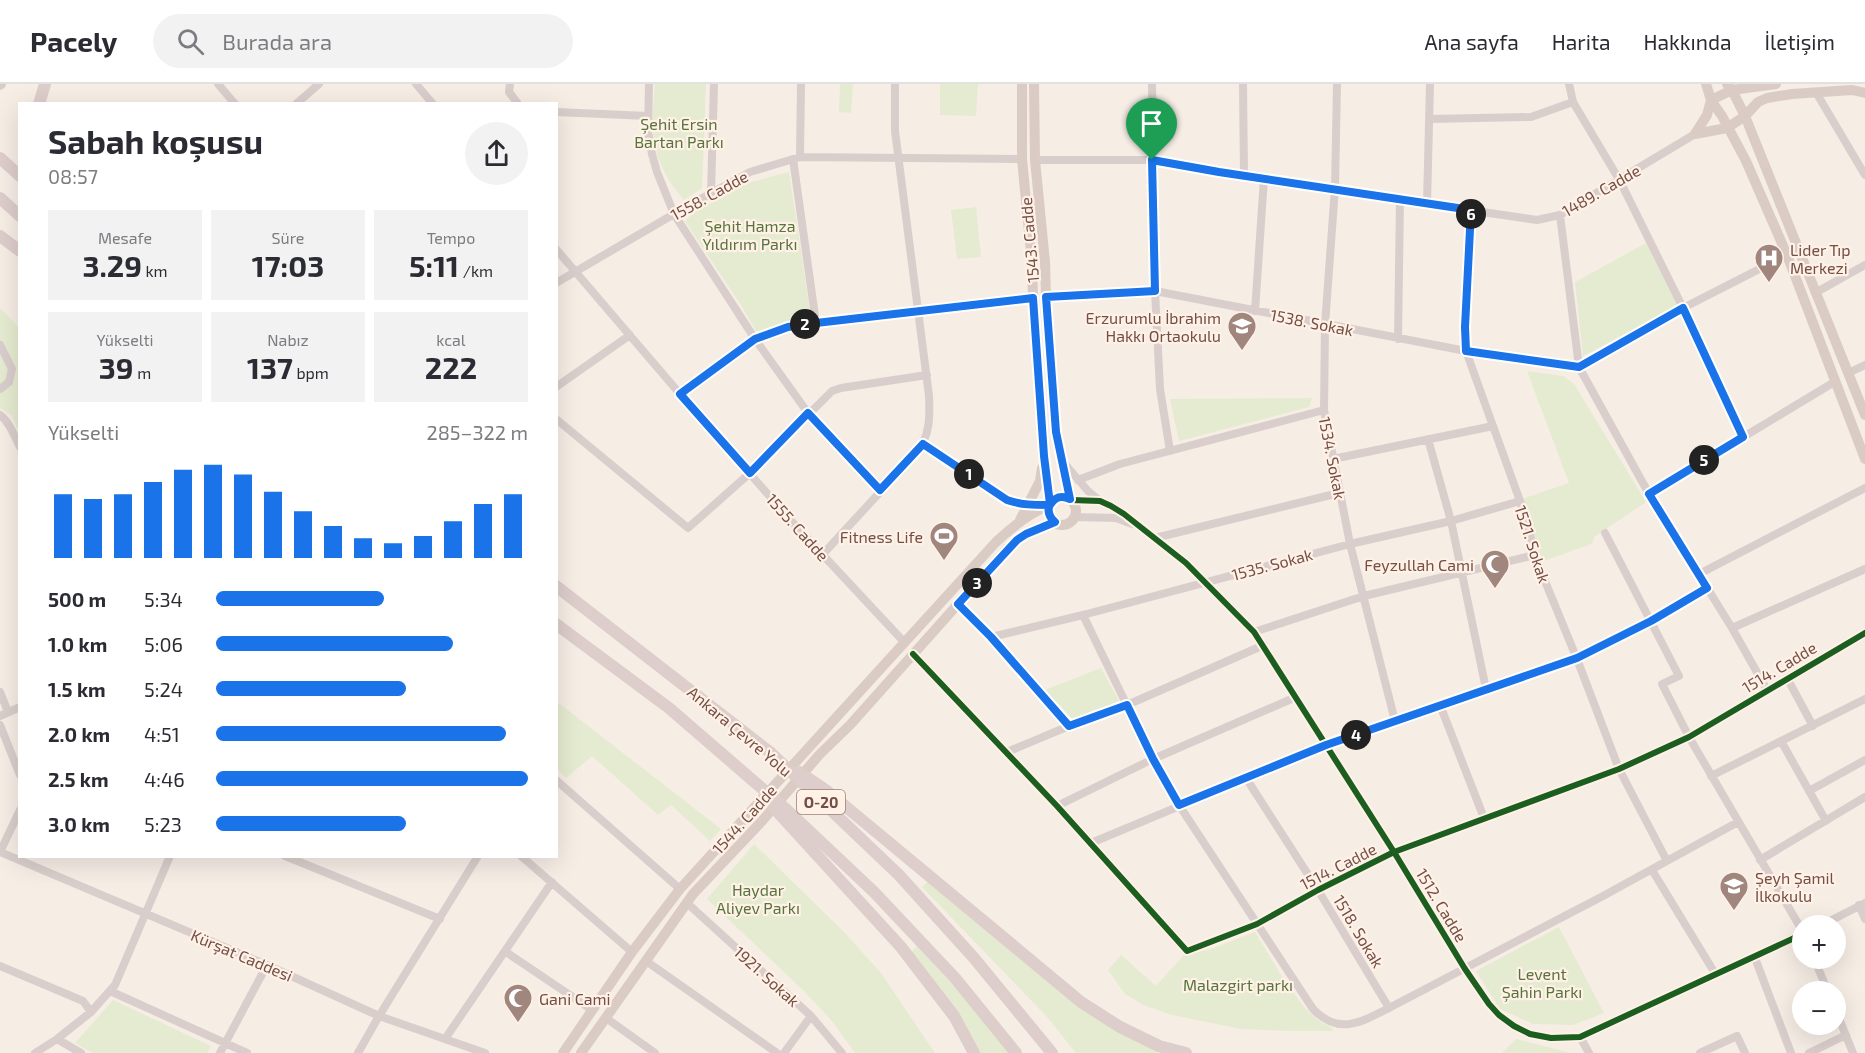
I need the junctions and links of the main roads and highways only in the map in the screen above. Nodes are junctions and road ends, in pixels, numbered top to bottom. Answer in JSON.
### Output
{"nodes":[{"id":1,"x":45,"y":84,"type":"edge"},
{"id":2,"x":1022,"y":84,"type":"edge"},
{"id":3,"x":1034,"y":84,"type":"edge"},
{"id":4,"x":1706,"y":84,"type":"edge"},
{"id":5,"x":1776,"y":84,"type":"edge"},
{"id":6,"x":1730,"y":87,"type":"edge"},
{"id":7,"x":1865,"y":93,"type":"edge"},
{"id":8,"x":1711,"y":100,"type":"junction"},
{"id":9,"x":40,"y":102,"type":"edge"},
{"id":10,"x":1745,"y":116,"type":"junction"},
{"id":11,"x":1727,"y":128,"type":"junction"},
{"id":12,"x":0,"y":158,"type":"edge"},
{"id":13,"x":18,"y":174,"type":"edge"},
{"id":14,"x":0,"y":198,"type":"edge"},
{"id":15,"x":18,"y":214,"type":"edge"},
{"id":16,"x":0,"y":236,"type":"edge"},
{"id":17,"x":18,"y":250,"type":"edge"},
{"id":18,"x":1865,"y":415,"type":"edge"},
{"id":19,"x":1044,"y":456,"type":"junction"},
{"id":20,"x":1865,"y":459,"type":"edge"},
{"id":21,"x":1070,"y":500,"type":"junction"},
{"id":22,"x":1050,"y":505,"type":"junction"},
{"id":23,"x":1055,"y":522,"type":"junction"},
{"id":24,"x":1018,"y":524,"type":"junction"},
{"id":25,"x":558,"y":588,"type":"edge"},
{"id":26,"x":558,"y":625,"type":"edge"},
{"id":27,"x":771,"y":753,"type":"junction"},
{"id":28,"x":739,"y":770,"type":"junction"},
{"id":29,"x":563,"y":1053,"type":"edge"},
{"id":30,"x":581,"y":1053,"type":"edge"},
{"id":31,"x":974,"y":1053,"type":"edge"},
{"id":32,"x":1016,"y":1053,"type":"edge"},
{"id":33,"x":1052,"y":1053,"type":"edge"},
{"id":34,"x":1186,"y":1053,"type":"edge"}],
"edges":[{"from":1,"to":9,"type":"highway"},
{"from":2,"to":19,"type":"main road","name":"1543. Cadde"},
{"from":3,"to":21,"type":"main road","name":"1543. Cadde"},
{"from":4,"to":8,"type":"main road"},
{"from":5,"to":6,"type":"main road"},
{"from":6,"to":8,"type":"main road"},
{"from":6,"to":10,"type":"main road"},
{"from":7,"to":10,"type":"main road"},
{"from":8,"to":11,"type":"main road"},
{"from":8,"to":11,"type":"main road"},
{"from":10,"to":11,"type":"main road"},
{"from":10,"to":18,"type":"main road"},
{"from":11,"to":20,"type":"main road"},
{"from":12,"to":13,"type":"highway"},
{"from":14,"to":15,"type":"highway"},
{"from":16,"to":17,"type":"highway"},
{"from":19,"to":22,"type":"main road","name":"1543. Cadde"},
{"from":19,"to":24,"type":"main road"},
{"from":21,"to":22,"type":"main road"},
{"from":21,"to":23,"type":"main road"},
{"from":22,"to":23,"type":"main road"},
{"from":22,"to":24,"type":"main road","name":"1544. Cadde"},
{"from":23,"to":30,"type":"main road","name":"1544. Cadde"},
{"from":24,"to":29,"type":"main road","name":"1544. Cadde"},
{"from":25,"to":27,"type":"highway","name":"Ankara Çevre Yolu","number":"O-20"},
{"from":26,"to":28,"type":"highway","name":"Ankara Çevre Yolu","number":"O-20"},
{"from":27,"to":33,"type":"highway","name":"Ankara Çevre Yolu","number":"O-20"},
{"from":27,"to":34,"type":"highway"},
{"from":28,"to":31,"type":"highway"},
{"from":28,"to":32,"type":"highway","name":"Ankara Çevre Yolu","number":"O-20"}]}
